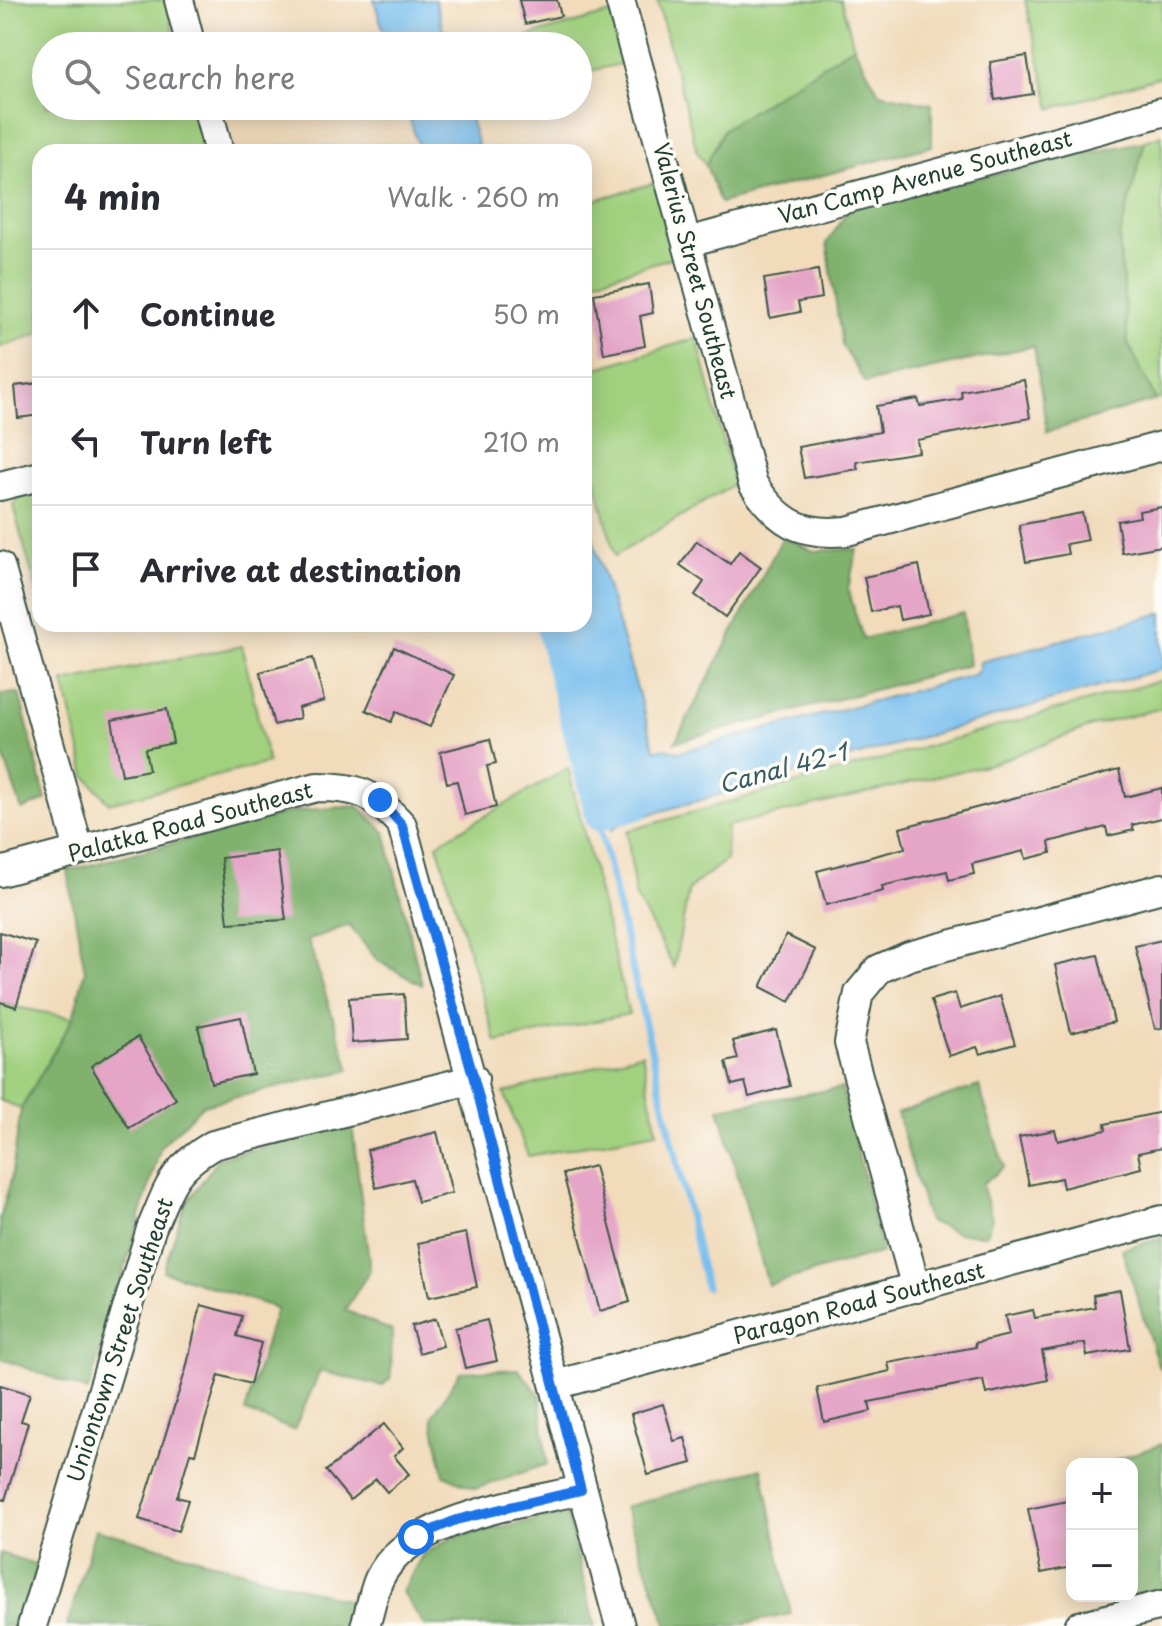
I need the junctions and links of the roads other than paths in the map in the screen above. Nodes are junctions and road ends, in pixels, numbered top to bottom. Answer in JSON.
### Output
{"nodes":[{"id":1,"x":179,"y":0,"type":"edge"},
{"id":2,"x":620,"y":0,"type":"edge"},
{"id":3,"x":187,"y":32,"type":"edge"},
{"id":4,"x":1162,"y":112,"type":"edge"},
{"id":5,"x":211,"y":120,"type":"edge"},
{"id":6,"x":217,"y":144,"type":"edge"},
{"id":7,"x":688,"y":242,"type":"junction"},
{"id":8,"x":1162,"y":446,"type":"edge"},
{"id":9,"x":32,"y":478,"type":"edge"},
{"id":10,"x":0,"y":486,"type":"edge"},
{"id":11,"x":0,"y":566,"type":"edge"},
{"id":12,"x":79,"y":850,"type":"junction"},
{"id":13,"x":0,"y":872,"type":"edge"},
{"id":14,"x":1162,"y":888,"type":"edge"},
{"id":15,"x":474,"y":1079,"type":"junction"},
{"id":16,"x":1162,"y":1220,"type":"edge"},
{"id":17,"x":916,"y":1288,"type":"junction"},
{"id":18,"x":555,"y":1385,"type":"junction"},
{"id":19,"x":581,"y":1490,"type":"junction"},
{"id":20,"x":1162,"y":1605,"type":"edge"},
{"id":21,"x":32,"y":1626,"type":"edge"},
{"id":22,"x":365,"y":1626,"type":"edge"},
{"id":23,"x":620,"y":1626,"type":"edge"},
{"id":24,"x":1079,"y":1626,"type":"edge"}],
"edges":[{"from":1,"to":3,"type":"street"},
{"from":2,"to":7,"type":"street","name":"Valerius Street Southeast"},
{"from":4,"to":7,"type":"street","name":"Van Camp Avenue Southeast"},
{"from":5,"to":6,"type":"street"},
{"from":7,"to":8,"type":"street","name":"Valerius Street Southeast"},
{"from":9,"to":10,"type":"street"},
{"from":11,"to":12,"type":"street"},
{"from":12,"to":13,"type":"street","name":"Palatka Road Southeast"},
{"from":12,"to":15,"type":"street","name":"Palatka Road Southeast"},
{"from":14,"to":17,"type":"street"},
{"from":15,"to":18,"type":"street"},
{"from":15,"to":21,"type":"street","name":"Uniontown Street Southeast"},
{"from":16,"to":17,"type":"street","name":"Paragon Road Southeast"},
{"from":17,"to":18,"type":"street","name":"Paragon Road Southeast"},
{"from":18,"to":19,"type":"street"},
{"from":19,"to":22,"type":"street"},
{"from":19,"to":23,"type":"street"},
{"from":20,"to":24,"type":"street"}]}
